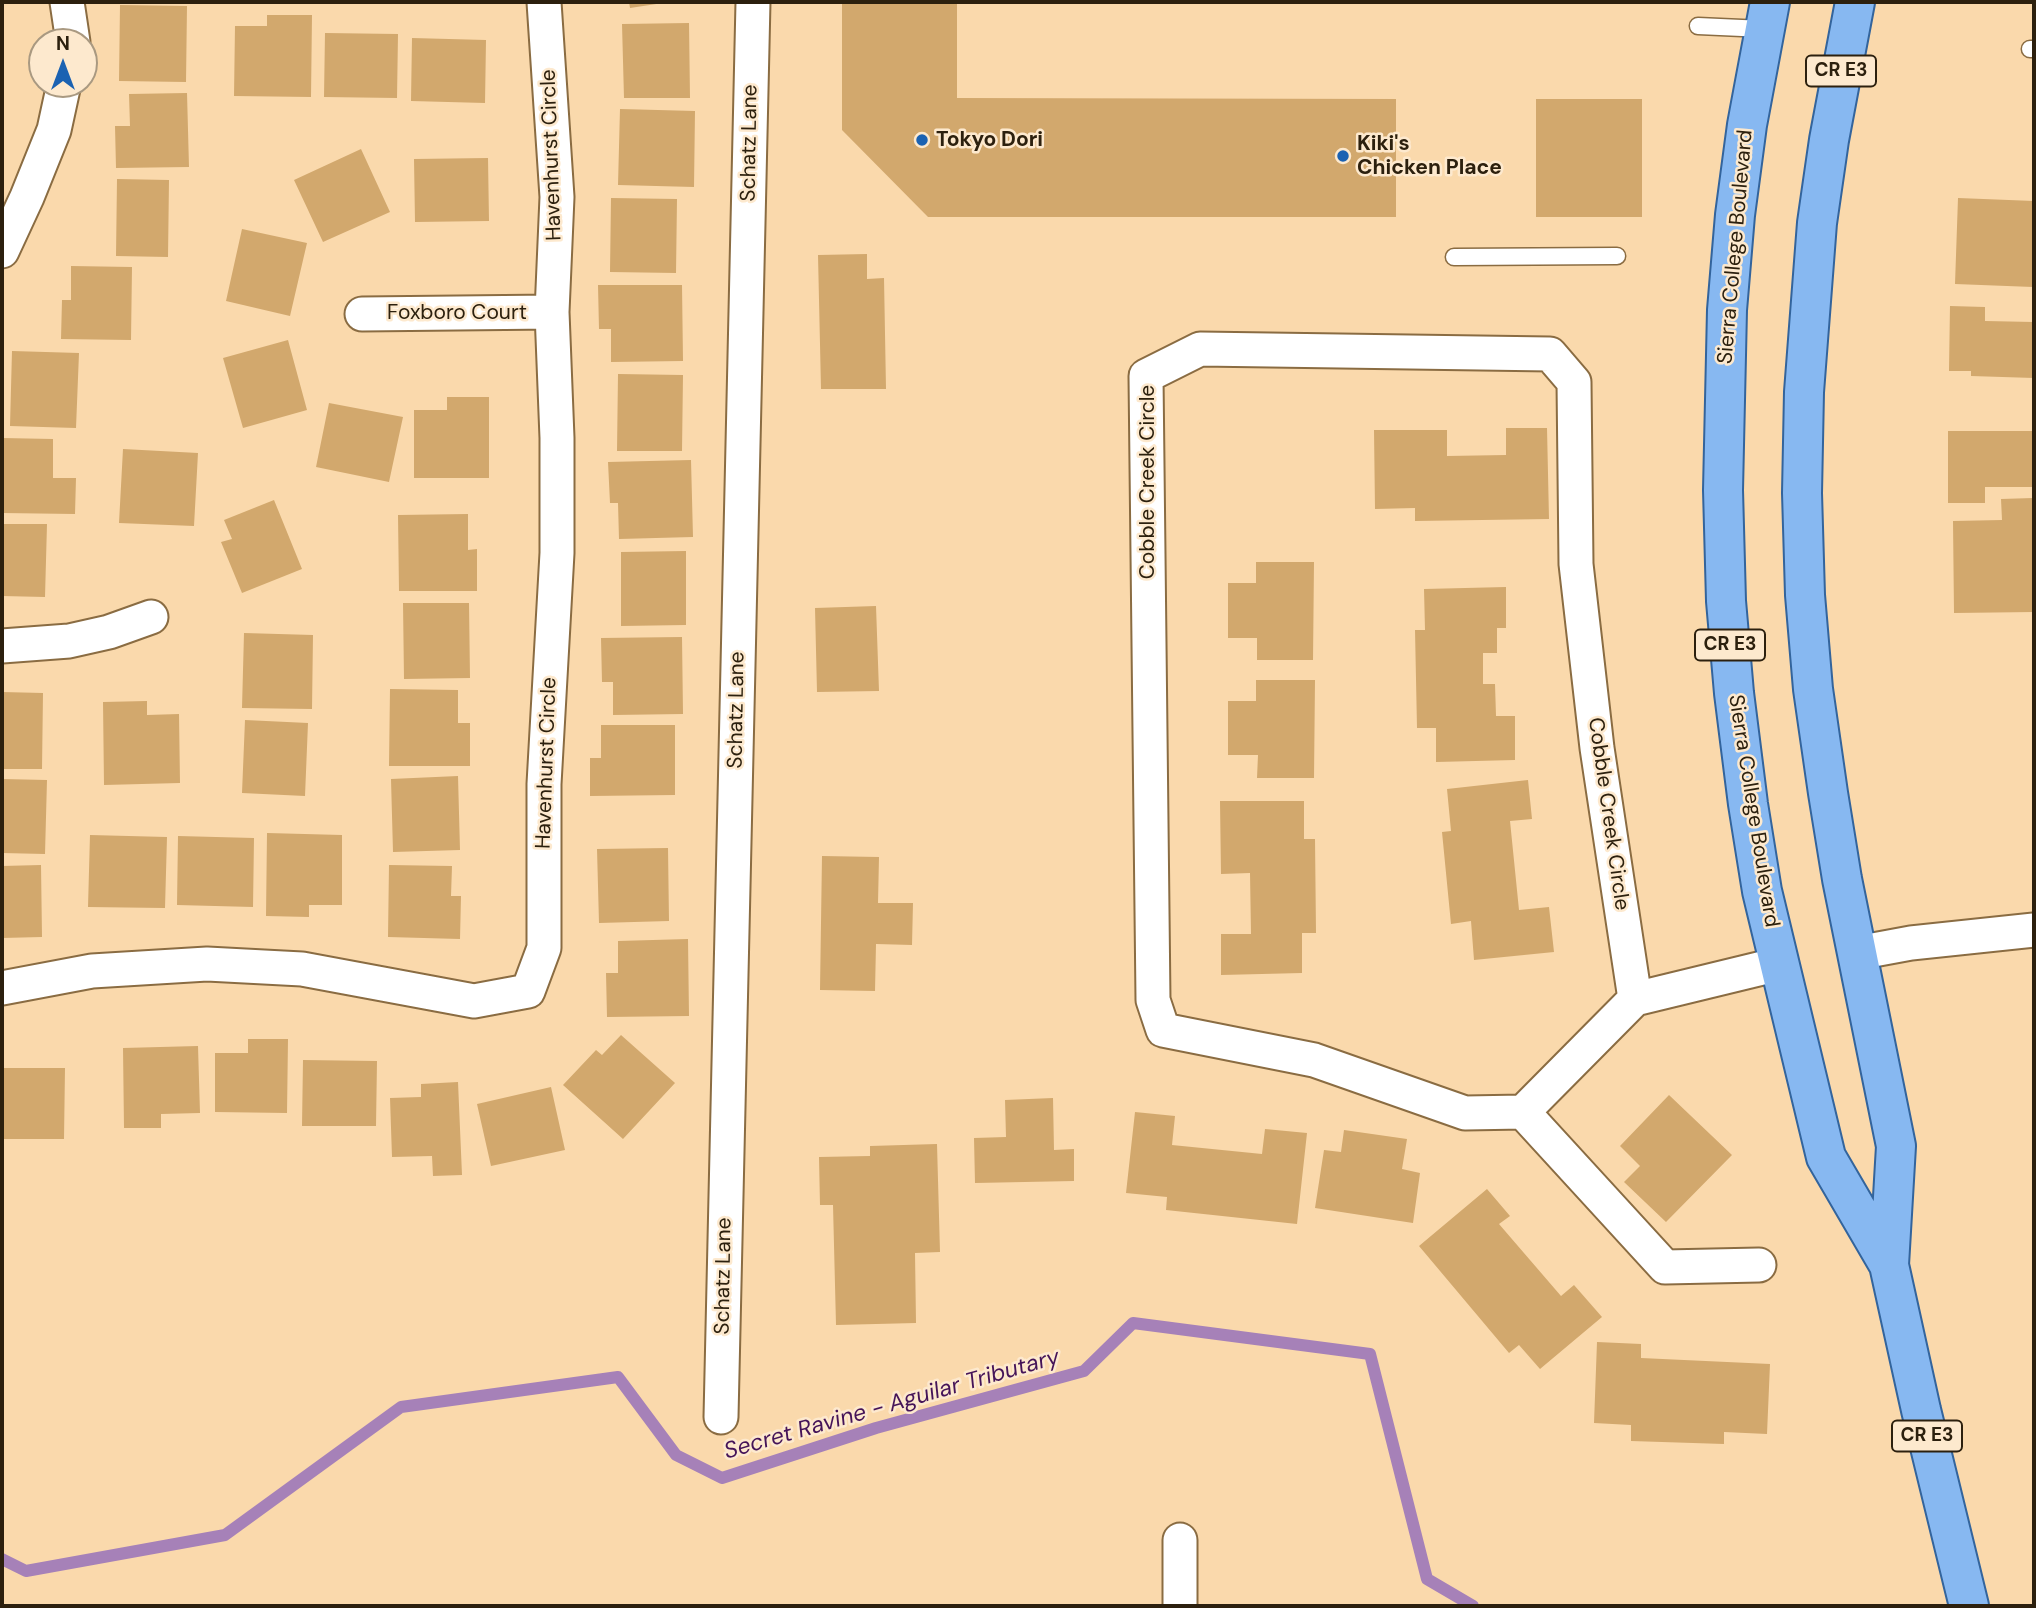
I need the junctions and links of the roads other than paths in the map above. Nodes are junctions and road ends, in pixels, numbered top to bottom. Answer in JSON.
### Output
{"nodes":[{"id":1,"x":67,"y":2,"type":"edge"},
{"id":2,"x":544,"y":2,"type":"edge"},
{"id":3,"x":753,"y":2,"type":"edge"},
{"id":4,"x":1855,"y":2,"type":"edge"},
{"id":5,"x":1767,"y":15,"type":"edge"},
{"id":6,"x":1698,"y":26,"type":"dead end"},
{"id":7,"x":71,"y":28,"type":"edge"},
{"id":8,"x":61,"y":98,"type":"edge"},
{"id":9,"x":2,"y":251,"type":"edge"},
{"id":10,"x":1617,"y":256,"type":"dead end"},
{"id":11,"x":1454,"y":257,"type":"dead end"},
{"id":12,"x":552,"y":312,"type":"junction"},
{"id":13,"x":362,"y":314,"type":"dead end"},
{"id":14,"x":151,"y":617,"type":"dead end"},
{"id":15,"x":2,"y":646,"type":"edge"},
{"id":16,"x":2034,"y":930,"type":"edge"},
{"id":17,"x":1857,"y":953,"type":"junction"},
{"id":18,"x":1779,"y":964,"type":"junction"},
{"id":19,"x":2,"y":988,"type":"edge"},
{"id":20,"x":1635,"y":999,"type":"junction"},
{"id":21,"x":1523,"y":1112,"type":"junction"},
{"id":22,"x":1759,"y":1265,"type":"dead end"},
{"id":23,"x":1889,"y":1265,"type":"junction"},
{"id":24,"x":721,"y":1418,"type":"dead end"},
{"id":25,"x":1180,"y":1540,"type":"dead end"},
{"id":26,"x":1180,"y":1606,"type":"edge"},
{"id":27,"x":1969,"y":1606,"type":"edge"}],
"edges":[{"from":1,"to":7,"type":"street"},
{"from":2,"to":12,"type":"street","name":"Havenhurst Circle"},
{"from":3,"to":24,"type":"street","name":"Schatz Lane"},
{"from":4,"to":17,"type":"main road","name":"Sierra College Boulevard","number":"CR E3"},
{"from":5,"to":6,"type":"lane"},
{"from":5,"to":18,"type":"main road","name":"Sierra College Boulevard","number":"CR E3"},
{"from":8,"to":9,"type":"street"},
{"from":10,"to":11,"type":"lane"},
{"from":12,"to":13,"type":"street","name":"Foxboro Court"},
{"from":12,"to":19,"type":"street","name":"Havenhurst Circle"},
{"from":14,"to":15,"type":"street"},
{"from":16,"to":17,"type":"street"},
{"from":17,"to":23,"type":"main road","name":"Sierra College Boulevard","number":"CR E3"},
{"from":18,"to":20,"type":"street"},
{"from":18,"to":23,"type":"main road","name":"Sierra College Boulevard","number":"CR E3"},
{"from":20,"to":21,"type":"street"},
{"from":20,"to":21,"type":"street","name":"Cobble Creek Circle"},
{"from":21,"to":22,"type":"street"},
{"from":23,"to":27,"type":"main road","name":"Sierra College Boulevard","number":"CR E3"},
{"from":25,"to":26,"type":"street"}]}
